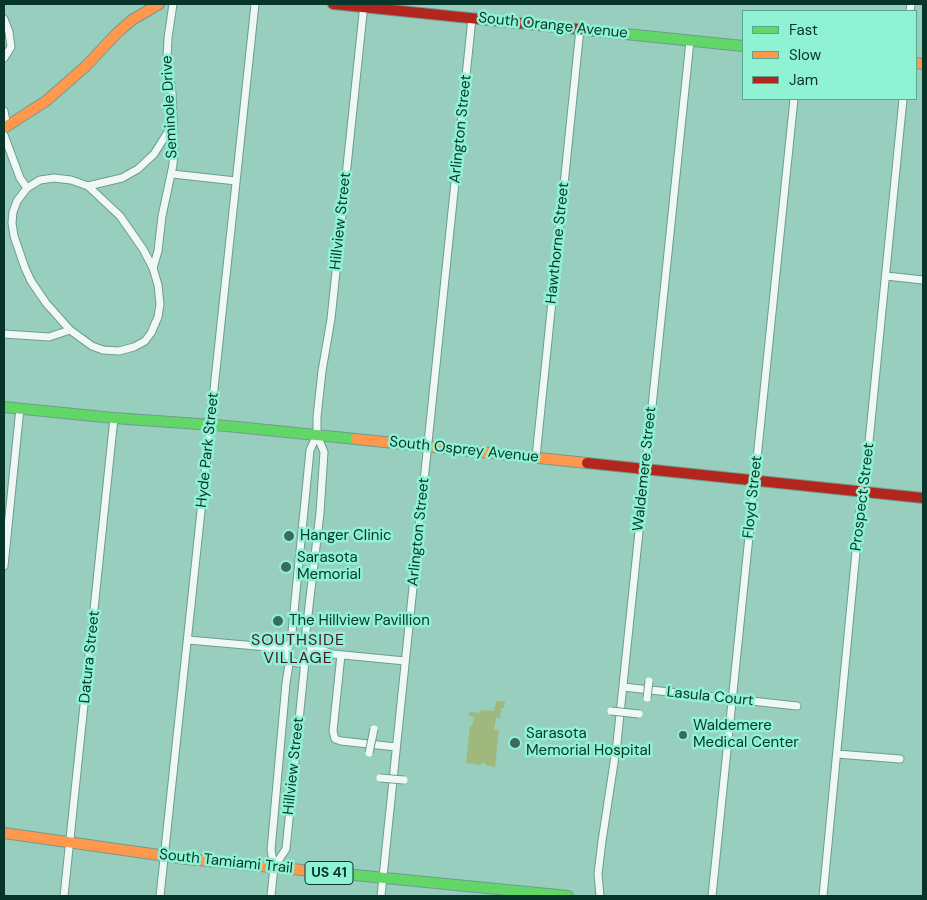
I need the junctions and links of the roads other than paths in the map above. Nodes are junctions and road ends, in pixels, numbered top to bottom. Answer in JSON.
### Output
{"nodes":[{"id":1,"x":160,"y":4,"type":"edge"},
{"id":2,"x":173,"y":4,"type":"edge"},
{"id":3,"x":255,"y":4,"type":"edge"},
{"id":4,"x":333,"y":4,"type":"edge"},
{"id":5,"x":364,"y":5,"type":"edge"},
{"id":6,"x":472,"y":18,"type":"junction"},
{"id":7,"x":4,"y":19,"type":"edge"},
{"id":8,"x":580,"y":30,"type":"junction"},
{"id":9,"x":690,"y":41,"type":"junction"},
{"id":10,"x":742,"y":46,"type":"edge"},
{"id":11,"x":4,"y":58,"type":"edge"},
{"id":12,"x":794,"y":100,"type":"edge"},
{"id":13,"x":903,"y":100,"type":"edge"},
{"id":14,"x":4,"y":111,"type":"edge"},
{"id":15,"x":173,"y":124,"type":"junction"},
{"id":16,"x":5,"y":130,"type":"edge"},
{"id":17,"x":172,"y":174,"type":"junction"},
{"id":18,"x":236,"y":182,"type":"junction"},
{"id":19,"x":88,"y":186,"type":"junction"},
{"id":20,"x":27,"y":188,"type":"junction"},
{"id":21,"x":153,"y":268,"type":"junction"},
{"id":22,"x":886,"y":276,"type":"junction"},
{"id":23,"x":923,"y":280,"type":"edge"},
{"id":24,"x":70,"y":330,"type":"junction"},
{"id":25,"x":4,"y":334,"type":"edge"},
{"id":26,"x":4,"y":407,"type":"edge"},
{"id":27,"x":20,"y":408,"type":"junction"},
{"id":28,"x":114,"y":418,"type":"junction"},
{"id":29,"x":211,"y":424,"type":"junction"},
{"id":30,"x":317,"y":435,"type":"junction"},
{"id":31,"x":428,"y":446,"type":"junction"},
{"id":32,"x":536,"y":457,"type":"junction"},
{"id":33,"x":645,"y":469,"type":"junction"},
{"id":34,"x":754,"y":481,"type":"junction"},
{"id":35,"x":863,"y":492,"type":"junction"},
{"id":36,"x":923,"y":498,"type":"edge"},
{"id":37,"x":4,"y":566,"type":"edge"},
{"id":38,"x":188,"y":640,"type":"junction"},
{"id":39,"x":307,"y":643,"type":"junction"},
{"id":40,"x":290,"y":644,"type":"junction"},
{"id":41,"x":268,"y":647,"type":"junction"},
{"id":42,"x":333,"y":654,"type":"junction"},
{"id":43,"x":342,"y":655,"type":"junction"},
{"id":44,"x":289,"y":656,"type":"junction"},
{"id":45,"x":307,"y":659,"type":"junction"},
{"id":46,"x":405,"y":661,"type":"junction"},
{"id":47,"x":649,"y":681,"type":"dead end"},
{"id":48,"x":623,"y":687,"type":"junction"},
{"id":49,"x":647,"y":698,"type":"dead end"},
{"id":50,"x":732,"y":699,"type":"junction"},
{"id":51,"x":797,"y":706,"type":"dead end"},
{"id":52,"x":611,"y":711,"type":"dead end"},
{"id":53,"x":639,"y":714,"type":"dead end"},
{"id":54,"x":374,"y":729,"type":"dead end"},
{"id":55,"x":396,"y":747,"type":"junction"},
{"id":56,"x":369,"y":753,"type":"dead end"},
{"id":57,"x":837,"y":754,"type":"junction"},
{"id":58,"x":900,"y":759,"type":"dead end"},
{"id":59,"x":380,"y":778,"type":"dead end"},
{"id":60,"x":404,"y":780,"type":"dead end"},
{"id":61,"x":4,"y":833,"type":"edge"},
{"id":62,"x":70,"y":843,"type":"junction"},
{"id":63,"x":164,"y":856,"type":"junction"},
{"id":64,"x":274,"y":867,"type":"junction"},
{"id":65,"x":382,"y":878,"type":"junction"},
{"id":66,"x":491,"y":893,"type":"edge"},
{"id":67,"x":64,"y":896,"type":"edge"},
{"id":68,"x":160,"y":896,"type":"edge"},
{"id":69,"x":271,"y":896,"type":"edge"},
{"id":70,"x":381,"y":896,"type":"edge"},
{"id":71,"x":568,"y":896,"type":"edge"},
{"id":72,"x":600,"y":896,"type":"edge"},
{"id":73,"x":712,"y":896,"type":"edge"},
{"id":74,"x":823,"y":896,"type":"edge"}],
"edges":[{"from":1,"to":16,"type":"street"},
{"from":2,"to":15,"type":"street","name":"Seminole Drive"},
{"from":3,"to":18,"type":"street","name":"Hyde Park Street"},
{"from":4,"to":5,"type":"street","name":"South Orange Avenue"},
{"from":5,"to":6,"type":"street","name":"South Orange Avenue"},
{"from":5,"to":30,"type":"street","name":"Hillview Street"},
{"from":6,"to":8,"type":"street","name":"South Orange Avenue"},
{"from":6,"to":31,"type":"street","name":"Arlington Street"},
{"from":7,"to":11,"type":"street"},
{"from":8,"to":9,"type":"street","name":"South Orange Avenue"},
{"from":8,"to":32,"type":"street","name":"Hawthorne Street"},
{"from":9,"to":10,"type":"street","name":"South Orange Avenue"},
{"from":9,"to":33,"type":"street","name":"Waldemere Street"},
{"from":12,"to":34,"type":"street","name":"Floyd Street"},
{"from":13,"to":22,"type":"street","name":"Prospect Street"},
{"from":14,"to":16,"type":"street"},
{"from":15,"to":17,"type":"street","name":"Seminole Drive"},
{"from":15,"to":19,"type":"street"},
{"from":16,"to":20,"type":"street"},
{"from":17,"to":18,"type":"street"},
{"from":17,"to":21,"type":"street","name":"Seminole Drive"},
{"from":18,"to":29,"type":"street","name":"Hyde Park Street"},
{"from":19,"to":20,"type":"street"},
{"from":19,"to":21,"type":"street"},
{"from":20,"to":24,"type":"street"},
{"from":21,"to":24,"type":"street"},
{"from":22,"to":23,"type":"street"},
{"from":22,"to":35,"type":"street","name":"Prospect Street"},
{"from":24,"to":25,"type":"street"},
{"from":26,"to":27,"type":"street","name":"South Osprey Avenue"},
{"from":27,"to":28,"type":"street","name":"South Osprey Avenue"},
{"from":27,"to":37,"type":"street"},
{"from":28,"to":29,"type":"street","name":"South Osprey Avenue"},
{"from":28,"to":62,"type":"street","name":"Datura Street"},
{"from":29,"to":30,"type":"street","name":"South Osprey Avenue"},
{"from":29,"to":38,"type":"street","name":"Hyde Park Street"},
{"from":30,"to":31,"type":"street","name":"South Osprey Avenue"},
{"from":30,"to":39,"type":"street","name":"Hillview Street"},
{"from":30,"to":40,"type":"street","name":"Hillview Street"},
{"from":31,"to":32,"type":"street","name":"South Osprey Avenue"},
{"from":31,"to":46,"type":"street","name":"Arlington Street"},
{"from":32,"to":33,"type":"street","name":"South Osprey Avenue"},
{"from":33,"to":34,"type":"street","name":"South Osprey Avenue"},
{"from":33,"to":48,"type":"street","name":"Waldemere Street"},
{"from":34,"to":35,"type":"street","name":"South Osprey Avenue"},
{"from":34,"to":50,"type":"street","name":"Floyd Street"},
{"from":35,"to":36,"type":"street","name":"South Osprey Avenue"},
{"from":35,"to":57,"type":"street","name":"Prospect Street"},
{"from":38,"to":41,"type":"street"},
{"from":38,"to":63,"type":"street","name":"Hyde Park Street"},
{"from":39,"to":40,"type":"street"},
{"from":39,"to":42,"type":"street"},
{"from":39,"to":45,"type":"street"},
{"from":40,"to":41,"type":"street"},
{"from":40,"to":44,"type":"street"},
{"from":41,"to":44,"type":"street"},
{"from":42,"to":43,"type":"street"},
{"from":42,"to":45,"type":"street"},
{"from":43,"to":46,"type":"street"},
{"from":43,"to":55,"type":"street"},
{"from":44,"to":45,"type":"street"},
{"from":44,"to":64,"type":"street","name":"Hillview Street"},
{"from":45,"to":64,"type":"street","name":"Hillview Street"},
{"from":46,"to":55,"type":"street","name":"Arlington Street"},
{"from":47,"to":49,"type":"street","bridge":true},
{"from":48,"to":50,"type":"street","name":"Lasula Court"},
{"from":48,"to":72,"type":"street","name":"Waldemere Street"},
{"from":50,"to":51,"type":"street","name":"Lasula Court"},
{"from":50,"to":73,"type":"street","name":"Floyd Street"},
{"from":52,"to":53,"type":"street","bridge":true},
{"from":54,"to":56,"type":"street","bridge":true},
{"from":55,"to":65,"type":"street","name":"Arlington Street"},
{"from":57,"to":58,"type":"street"},
{"from":57,"to":74,"type":"street","name":"Prospect Street"},
{"from":59,"to":60,"type":"street","bridge":true},
{"from":61,"to":62,"type":"street","name":"South Tamiami Trail"},
{"from":62,"to":63,"type":"street","name":"South Tamiami Trail","number":"US 41"},
{"from":62,"to":67,"type":"street","name":"Datura Street"},
{"from":63,"to":64,"type":"street","name":"South Tamiami Trail","number":"US 41"},
{"from":63,"to":68,"type":"street","name":"Hyde Park Street"},
{"from":64,"to":65,"type":"street","name":"South Tamiami Trail","number":"US 41"},
{"from":64,"to":69,"type":"street","name":"Hillview Street"},
{"from":65,"to":66,"type":"street","name":"South Tamiami Trail","number":"US 41"},
{"from":65,"to":70,"type":"street","name":"Arlington Street"},
{"from":66,"to":71,"type":"street","name":"South Tamiami Trail","number":"US 41"}]}
